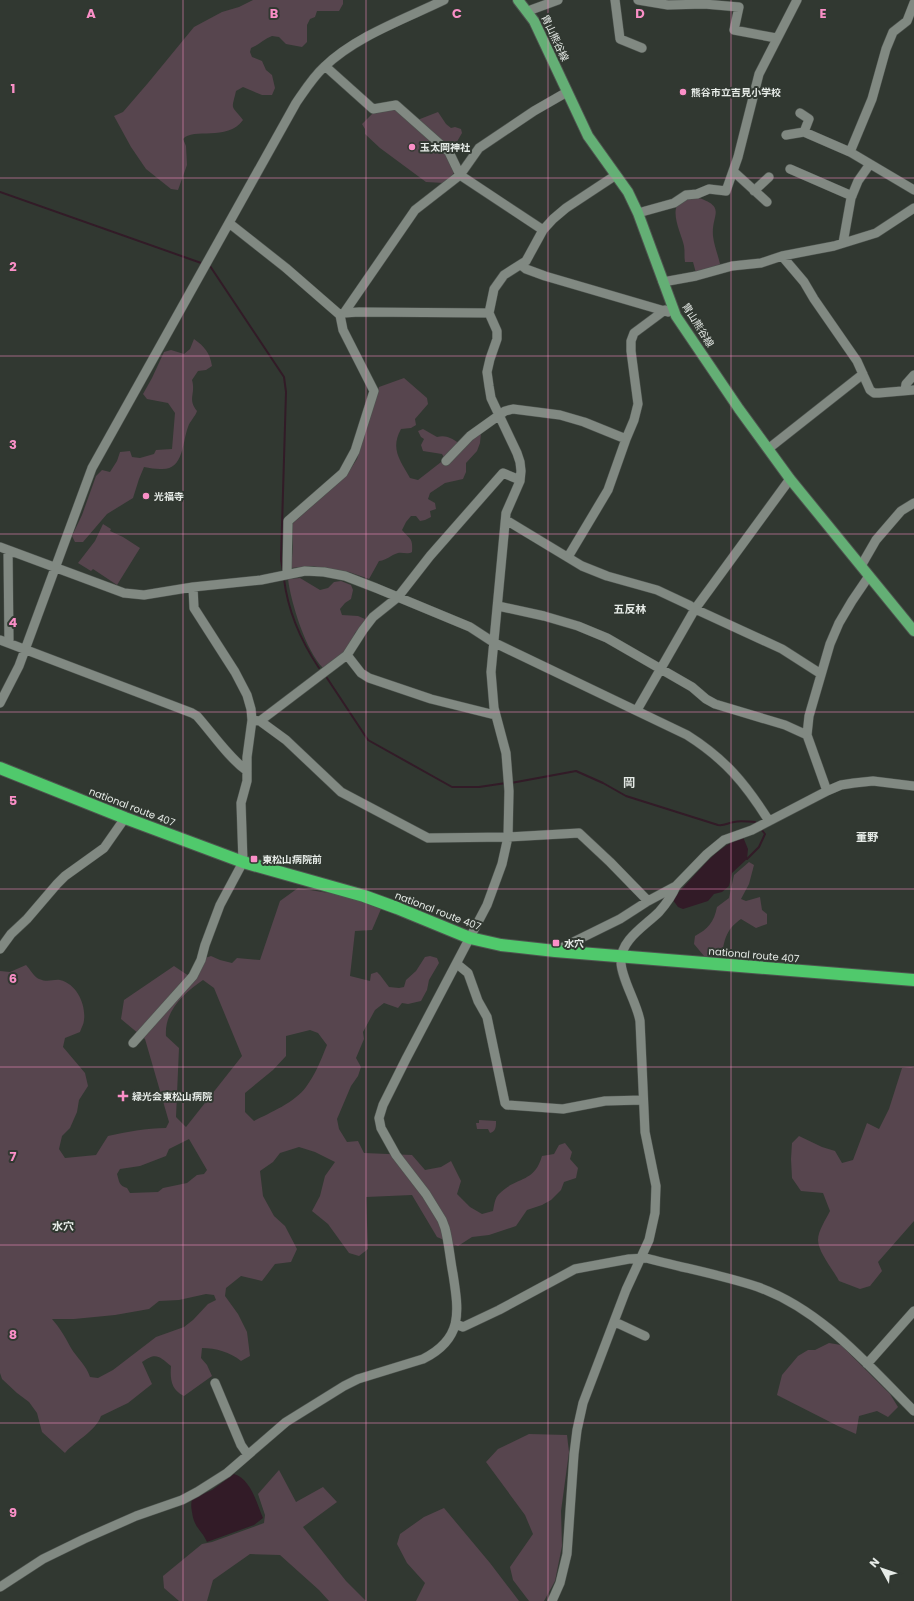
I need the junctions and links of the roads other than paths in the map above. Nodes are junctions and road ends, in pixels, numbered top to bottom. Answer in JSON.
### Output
{"nodes":[{"id":1,"x":444,"y":0,"type":"edge"},
{"id":2,"x":518,"y":0,"type":"edge"},
{"id":3,"x":558,"y":0,"type":"edge"},
{"id":4,"x":615,"y":0,"type":"edge"},
{"id":5,"x":638,"y":0,"type":"edge"},
{"id":6,"x":797,"y":0,"type":"edge"},
{"id":7,"x":914,"y":3,"type":"edge"},
{"id":8,"x":528,"y":11,"type":"junction"},
{"id":9,"x":776,"y":38,"type":"junction"},
{"id":10,"x":642,"y":48,"type":"dead end"},
{"id":11,"x":324,"y":66,"type":"junction"},
{"id":12,"x":567,"y":92,"type":"junction"},
{"id":13,"x":800,"y":113,"type":"dead end"},
{"id":14,"x":804,"y":132,"type":"junction"},
{"id":15,"x":786,"y":135,"type":"dead end"},
{"id":16,"x":850,"y":152,"type":"junction"},
{"id":17,"x":870,"y":164,"type":"junction"},
{"id":18,"x":790,"y":169,"type":"dead end"},
{"id":19,"x":733,"y":171,"type":"junction"},
{"id":20,"x":460,"y":175,"type":"junction"},
{"id":21,"x":616,"y":175,"type":"junction"},
{"id":22,"x":769,"y":176,"type":"dead end"},
{"id":23,"x":914,"y":190,"type":"edge"},
{"id":24,"x":754,"y":191,"type":"junction"},
{"id":25,"x":852,"y":196,"type":"junction"},
{"id":26,"x":767,"y":202,"type":"dead end"},
{"id":27,"x":914,"y":208,"type":"edge"},
{"id":28,"x":638,"y":213,"type":"junction"},
{"id":29,"x":229,"y":223,"type":"junction"},
{"id":30,"x":543,"y":230,"type":"junction"},
{"id":31,"x":843,"y":243,"type":"junction"},
{"id":32,"x":782,"y":256,"type":"junction"},
{"id":33,"x":521,"y":265,"type":"junction"},
{"id":34,"x":663,"y":282,"type":"junction"},
{"id":35,"x":665,"y":310,"type":"junction"},
{"id":36,"x":489,"y":313,"type":"junction"},
{"id":37,"x":342,"y":314,"type":"junction"},
{"id":38,"x":676,"y":316,"type":"junction"},
{"id":39,"x":863,"y":374,"type":"junction"},
{"id":40,"x":914,"y":375,"type":"edge"},
{"id":41,"x":909,"y":390,"type":"edge"},
{"id":42,"x":499,"y":415,"type":"junction"},
{"id":43,"x":626,"y":438,"type":"junction"},
{"id":44,"x":768,"y":449,"type":"junction"},
{"id":45,"x":446,"y":461,"type":"dead end"},
{"id":46,"x":790,"y":479,"type":"junction"},
{"id":47,"x":520,"y":480,"type":"junction"},
{"id":48,"x":914,"y":503,"type":"edge"},
{"id":49,"x":506,"y":520,"type":"junction"},
{"id":50,"x":4,"y":548,"type":"edge"},
{"id":51,"x":568,"y":557,"type":"junction"},
{"id":52,"x":861,"y":566,"type":"junction"},
{"id":53,"x":55,"y":568,"type":"junction"},
{"id":54,"x":287,"y":574,"type":"junction"},
{"id":55,"x":869,"y":576,"type":"junction"},
{"id":56,"x":193,"y":588,"type":"junction"},
{"id":57,"x":398,"y":597,"type":"junction"},
{"id":58,"x":498,"y":606,"type":"junction"},
{"id":59,"x":695,"y":609,"type":"junction"},
{"id":60,"x":914,"y":631,"type":"edge"},
{"id":61,"x":4,"y":641,"type":"edge"},
{"id":62,"x":494,"y":642,"type":"junction"},
{"id":63,"x":25,"y":650,"type":"junction"},
{"id":64,"x":347,"y":654,"type":"junction"},
{"id":65,"x":660,"y":669,"type":"junction"},
{"id":66,"x":821,"y":674,"type":"junction"},
{"id":67,"x":0,"y":703,"type":"edge"},
{"id":68,"x":636,"y":710,"type":"junction"},
{"id":69,"x":495,"y":715,"type":"junction"},
{"id":70,"x":256,"y":720,"type":"junction"},
{"id":71,"x":807,"y":735,"type":"junction"},
{"id":72,"x":0,"y":768,"type":"edge"},
{"id":73,"x":247,"y":771,"type":"junction"},
{"id":74,"x":914,"y":786,"type":"edge"},
{"id":75,"x":827,"y":791,"type":"junction"},
{"id":76,"x":125,"y":818,"type":"junction"},
{"id":77,"x":769,"y":821,"type":"junction"},
{"id":78,"x":508,"y":837,"type":"junction"},
{"id":79,"x":243,"y":862,"type":"junction"},
{"id":80,"x":676,"y":886,"type":"junction"},
{"id":81,"x":648,"y":901,"type":"junction"},
{"id":82,"x":470,"y":938,"type":"junction"},
{"id":83,"x":0,"y":949,"type":"edge"},
{"id":84,"x":555,"y":950,"type":"junction"},
{"id":85,"x":622,"y":956,"type":"junction"},
{"id":86,"x":457,"y":964,"type":"junction"},
{"id":87,"x":914,"y":980,"type":"edge"},
{"id":88,"x":133,"y":1044,"type":"dead end"},
{"id":89,"x":644,"y":1100,"type":"junction"},
{"id":90,"x":641,"y":1257,"type":"junction"},
{"id":91,"x":914,"y":1311,"type":"edge"},
{"id":92,"x":615,"y":1322,"type":"junction"},
{"id":93,"x":456,"y":1324,"type":"junction"},
{"id":94,"x":644,"y":1336,"type":"dead end"},
{"id":95,"x":867,"y":1364,"type":"junction"},
{"id":96,"x":215,"y":1383,"type":"dead end"},
{"id":97,"x":914,"y":1411,"type":"edge"},
{"id":98,"x":248,"y":1455,"type":"junction"},
{"id":99,"x":0,"y":1587,"type":"edge"},
{"id":100,"x":552,"y":1601,"type":"edge"}],
"edges":[{"from":1,"to":11,"type":"street"},
{"from":2,"to":8,"type":"main road","name":"胄山熊谷線"},
{"from":3,"to":8,"type":"street"},
{"from":4,"to":10,"type":"street"},
{"from":5,"to":9,"type":"street"},
{"from":6,"to":9,"type":"street"},
{"from":7,"to":16,"type":"street"},
{"from":8,"to":12,"type":"main road","name":"胄山熊谷線"},
{"from":9,"to":19,"type":"street"},
{"from":11,"to":20,"type":"street"},
{"from":11,"to":29,"type":"street"},
{"from":12,"to":20,"type":"street"},
{"from":12,"to":21,"type":"main road","name":"胄山熊谷線"},
{"from":13,"to":14,"type":"street"},
{"from":14,"to":15,"type":"street"},
{"from":14,"to":16,"type":"street"},
{"from":16,"to":17,"type":"street"},
{"from":17,"to":23,"type":"street"},
{"from":17,"to":25,"type":"street"},
{"from":18,"to":25,"type":"street"},
{"from":19,"to":24,"type":"street"},
{"from":19,"to":28,"type":"street"},
{"from":20,"to":30,"type":"street"},
{"from":20,"to":37,"type":"street"},
{"from":21,"to":28,"type":"main road","name":"胄山熊谷線"},
{"from":21,"to":30,"type":"street"},
{"from":22,"to":24,"type":"street"},
{"from":24,"to":26,"type":"street"},
{"from":25,"to":31,"type":"street"},
{"from":27,"to":31,"type":"street"},
{"from":28,"to":34,"type":"main road","name":"胄山熊谷線"},
{"from":29,"to":37,"type":"street"},
{"from":29,"to":53,"type":"street"},
{"from":30,"to":33,"type":"street"},
{"from":31,"to":32,"type":"street"},
{"from":32,"to":34,"type":"street"},
{"from":32,"to":39,"type":"street"},
{"from":33,"to":35,"type":"street"},
{"from":33,"to":36,"type":"street"},
{"from":34,"to":38,"type":"main road","name":"胄山熊谷線"},
{"from":35,"to":38,"type":"street"},
{"from":35,"to":43,"type":"street"},
{"from":36,"to":37,"type":"street"},
{"from":36,"to":42,"type":"street"},
{"from":37,"to":54,"type":"street"},
{"from":38,"to":44,"type":"main road","name":"胄山熊谷線"},
{"from":39,"to":41,"type":"street"},
{"from":39,"to":44,"type":"street"},
{"from":40,"to":41,"type":"street"},
{"from":42,"to":43,"type":"street"},
{"from":42,"to":45,"type":"street"},
{"from":42,"to":47,"type":"street"},
{"from":43,"to":51,"type":"street"},
{"from":44,"to":46,"type":"main road","name":"胄山熊谷線"},
{"from":46,"to":52,"type":"main road","name":"胄山熊谷線"},
{"from":46,"to":59,"type":"street"},
{"from":47,"to":49,"type":"street"},
{"from":47,"to":57,"type":"street"},
{"from":48,"to":52,"type":"street"},
{"from":49,"to":51,"type":"street"},
{"from":49,"to":58,"type":"street"},
{"from":50,"to":53,"type":"street"},
{"from":50,"to":61,"type":"street"},
{"from":51,"to":59,"type":"street"},
{"from":52,"to":55,"type":"main road","name":"胄山熊谷線"},
{"from":53,"to":56,"type":"street"},
{"from":53,"to":63,"type":"street"},
{"from":54,"to":56,"type":"street"},
{"from":54,"to":57,"type":"street"},
{"from":55,"to":60,"type":"main road","name":"胄山熊谷線"},
{"from":55,"to":66,"type":"street"},
{"from":56,"to":70,"type":"street"},
{"from":57,"to":62,"type":"street"},
{"from":57,"to":64,"type":"street"},
{"from":58,"to":62,"type":"street"},
{"from":58,"to":65,"type":"street"},
{"from":59,"to":65,"type":"street"},
{"from":59,"to":66,"type":"street"},
{"from":61,"to":63,"type":"street"},
{"from":62,"to":68,"type":"street"},
{"from":62,"to":69,"type":"street"},
{"from":63,"to":67,"type":"street"},
{"from":63,"to":73,"type":"street"},
{"from":64,"to":69,"type":"street"},
{"from":64,"to":70,"type":"street"},
{"from":65,"to":68,"type":"street"},
{"from":65,"to":71,"type":"street"},
{"from":66,"to":71,"type":"street"},
{"from":68,"to":77,"type":"street"},
{"from":69,"to":78,"type":"street"},
{"from":70,"to":73,"type":"street"},
{"from":70,"to":78,"type":"street"},
{"from":71,"to":75,"type":"street"},
{"from":72,"to":76,"type":"highway","name":"national route 407"},
{"from":73,"to":79,"type":"street"},
{"from":74,"to":75,"type":"street"},
{"from":75,"to":77,"type":"street"},
{"from":76,"to":79,"type":"highway","name":"national route 407"},
{"from":76,"to":83,"type":"street"},
{"from":77,"to":80,"type":"street"},
{"from":78,"to":81,"type":"street"},
{"from":78,"to":82,"type":"street"},
{"from":79,"to":82,"type":"highway","name":"national route 407"},
{"from":79,"to":88,"type":"street"},
{"from":80,"to":81,"type":"street"},
{"from":80,"to":85,"type":"street"},
{"from":81,"to":84,"type":"street"},
{"from":82,"to":84,"type":"highway","name":"national route 407"},
{"from":82,"to":86,"type":"street"},
{"from":84,"to":85,"type":"highway","name":"national route 407"},
{"from":85,"to":87,"type":"highway","name":"national route 407"},
{"from":85,"to":89,"type":"street"},
{"from":86,"to":89,"type":"street"},
{"from":86,"to":93,"type":"street"},
{"from":89,"to":90,"type":"street"},
{"from":90,"to":92,"type":"street"},
{"from":90,"to":93,"type":"street"},
{"from":90,"to":95,"type":"street"},
{"from":91,"to":95,"type":"street"},
{"from":92,"to":94,"type":"street"},
{"from":92,"to":100,"type":"street"},
{"from":93,"to":98,"type":"street"},
{"from":95,"to":97,"type":"street"},
{"from":96,"to":98,"type":"street"},
{"from":98,"to":99,"type":"street"}]}
